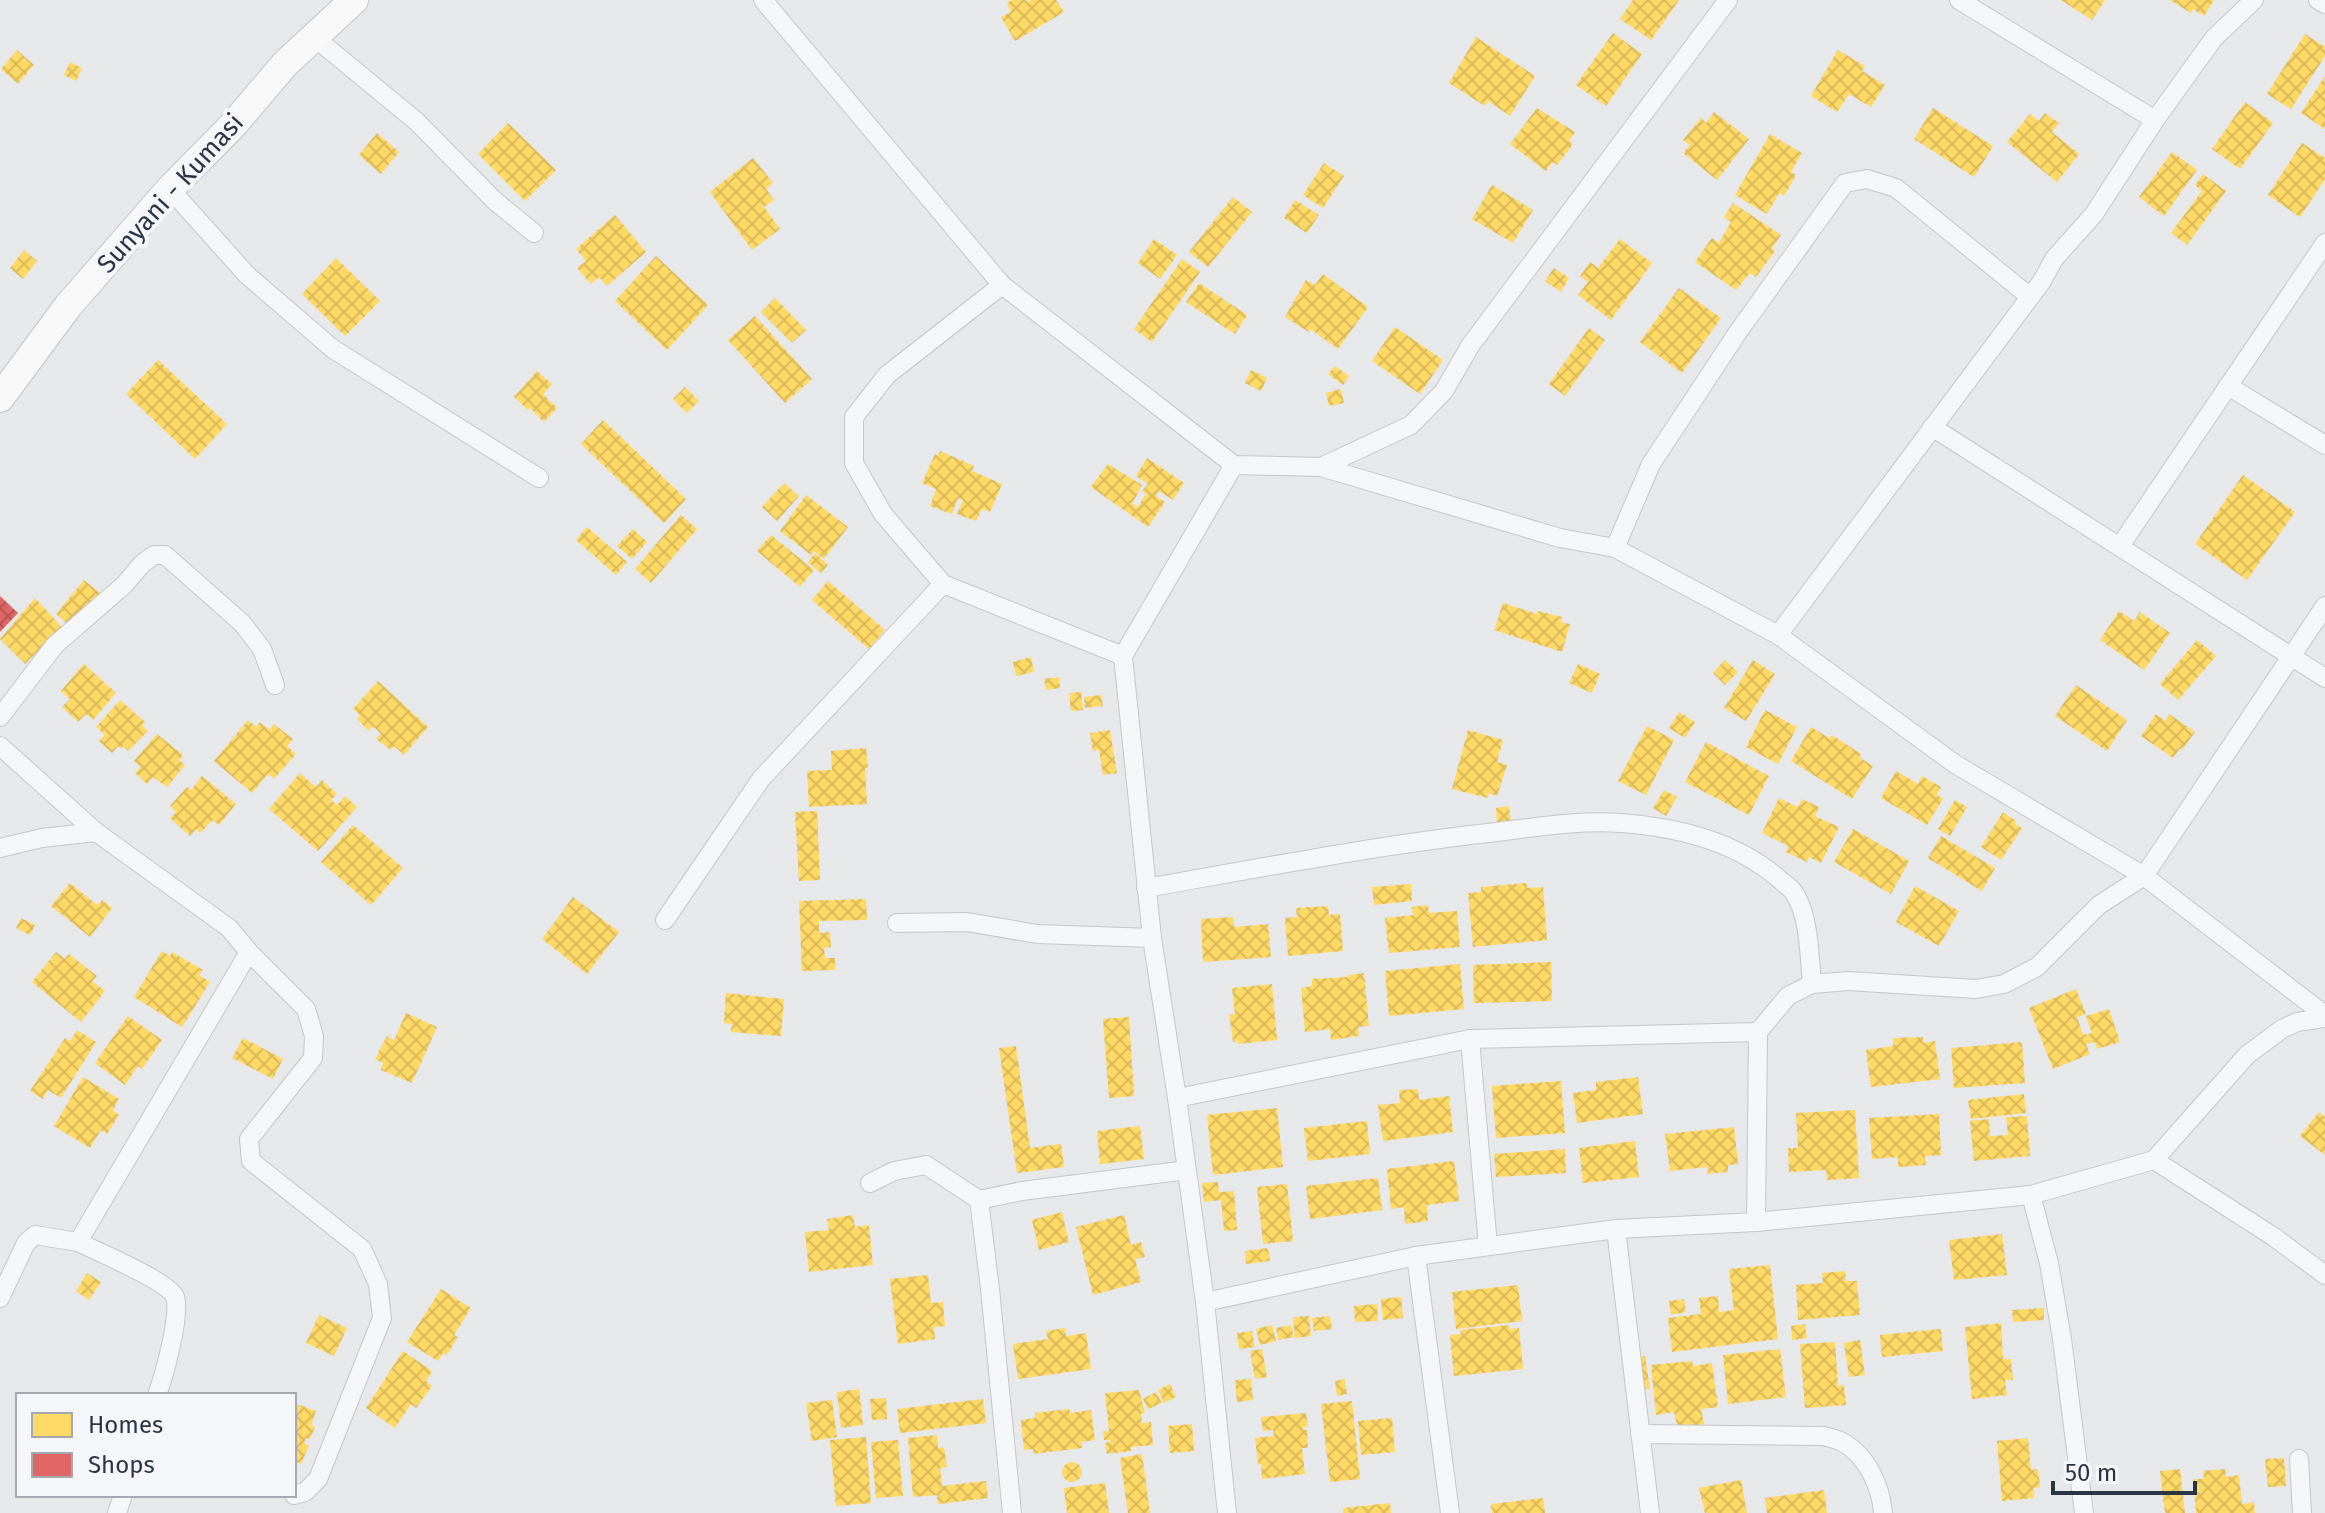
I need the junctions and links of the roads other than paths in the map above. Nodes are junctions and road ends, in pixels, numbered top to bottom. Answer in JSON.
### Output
{"nodes":[{"id":1,"x":354,"y":0,"type":"edge"},
{"id":2,"x":763,"y":0,"type":"edge"},
{"id":3,"x":1728,"y":0,"type":"edge"},
{"id":4,"x":1959,"y":0,"type":"edge"},
{"id":5,"x":2254,"y":0,"type":"edge"},
{"id":6,"x":2318,"y":0,"type":"edge"},
{"id":7,"x":2325,"y":4,"type":"edge"},
{"id":8,"x":314,"y":37,"type":"junction"},
{"id":9,"x":2155,"y":120,"type":"junction"},
{"id":10,"x":170,"y":189,"type":"junction"},
{"id":11,"x":534,"y":233,"type":"dead end"},
{"id":12,"x":2325,"y":243,"type":"edge"},
{"id":13,"x":1002,"y":285,"type":"junction"},
{"id":14,"x":2029,"y":296,"type":"junction"},
{"id":15,"x":2228,"y":386,"type":"junction"},
{"id":16,"x":0,"y":398,"type":"edge"},
{"id":17,"x":1932,"y":427,"type":"junction"},
{"id":18,"x":2325,"y":445,"type":"edge"},
{"id":19,"x":1234,"y":465,"type":"junction"},
{"id":20,"x":1321,"y":467,"type":"junction"},
{"id":21,"x":539,"y":478,"type":"dead end"},
{"id":22,"x":2120,"y":546,"type":"junction"},
{"id":23,"x":1615,"y":548,"type":"junction"},
{"id":24,"x":943,"y":584,"type":"junction"},
{"id":25,"x":2325,"y":606,"type":"edge"},
{"id":26,"x":1778,"y":635,"type":"junction"},
{"id":27,"x":1123,"y":656,"type":"junction"},
{"id":28,"x":2292,"y":656,"type":"junction"},
{"id":29,"x":2325,"y":678,"type":"edge"},
{"id":30,"x":275,"y":685,"type":"dead end"},
{"id":31,"x":0,"y":717,"type":"edge"},
{"id":32,"x":0,"y":746,"type":"edge"},
{"id":33,"x":96,"y":832,"type":"junction"},
{"id":34,"x":0,"y":848,"type":"edge"},
{"id":35,"x":2144,"y":876,"type":"junction"},
{"id":36,"x":1146,"y":888,"type":"junction"},
{"id":37,"x":665,"y":920,"type":"dead end"},
{"id":38,"x":897,"y":923,"type":"dead end"},
{"id":39,"x":1152,"y":938,"type":"junction"},
{"id":40,"x":249,"y":952,"type":"junction"},
{"id":41,"x":1812,"y":984,"type":"junction"},
{"id":42,"x":2325,"y":1017,"type":"edge"},
{"id":43,"x":1758,"y":1032,"type":"junction"},
{"id":44,"x":1470,"y":1039,"type":"junction"},
{"id":45,"x":1177,"y":1098,"type":"junction"},
{"id":46,"x":2154,"y":1160,"type":"junction"},
{"id":47,"x":1187,"y":1170,"type":"junction"},
{"id":48,"x":870,"y":1183,"type":"dead end"},
{"id":49,"x":2031,"y":1195,"type":"junction"},
{"id":50,"x":979,"y":1200,"type":"junction"},
{"id":51,"x":1756,"y":1222,"type":"junction"},
{"id":52,"x":1616,"y":1229,"type":"junction"},
{"id":53,"x":78,"y":1242,"type":"junction"},
{"id":54,"x":1488,"y":1246,"type":"junction"},
{"id":55,"x":1416,"y":1256,"type":"junction"},
{"id":56,"x":2325,"y":1275,"type":"edge"},
{"id":57,"x":0,"y":1298,"type":"edge"},
{"id":58,"x":1205,"y":1302,"type":"junction"},
{"id":59,"x":158,"y":1393,"type":"edge"},
{"id":60,"x":1640,"y":1434,"type":"junction"},
{"id":61,"x":2299,"y":1459,"type":"dead end"},
{"id":62,"x":296,"y":1494,"type":"edge"},
{"id":63,"x":1012,"y":1513,"type":"edge"},
{"id":64,"x":1227,"y":1513,"type":"edge"},
{"id":65,"x":1450,"y":1513,"type":"edge"},
{"id":66,"x":1650,"y":1513,"type":"edge"},
{"id":67,"x":1883,"y":1513,"type":"edge"},
{"id":68,"x":2084,"y":1513,"type":"edge"},
{"id":69,"x":2302,"y":1513,"type":"edge"}],
"edges":[{"from":1,"to":8,"type":"main road","name":"Sunyani - Kumasi"},
{"from":2,"to":13,"type":"street"},
{"from":3,"to":20,"type":"street"},
{"from":4,"to":9,"type":"street"},
{"from":5,"to":9,"type":"street"},
{"from":6,"to":7,"type":"street"},
{"from":8,"to":10,"type":"main road","name":"Sunyani - Kumasi"},
{"from":8,"to":11,"type":"street"},
{"from":9,"to":14,"type":"street"},
{"from":10,"to":16,"type":"main road","name":"Sunyani - Kumasi"},
{"from":10,"to":21,"type":"street"},
{"from":12,"to":15,"type":"street"},
{"from":13,"to":19,"type":"street"},
{"from":13,"to":24,"type":"street"},
{"from":14,"to":17,"type":"street"},
{"from":14,"to":23,"type":"street"},
{"from":15,"to":18,"type":"street"},
{"from":15,"to":22,"type":"street"},
{"from":17,"to":22,"type":"street"},
{"from":17,"to":26,"type":"street"},
{"from":19,"to":20,"type":"street"},
{"from":19,"to":27,"type":"street"},
{"from":20,"to":23,"type":"street"},
{"from":22,"to":28,"type":"street"},
{"from":23,"to":26,"type":"street"},
{"from":24,"to":27,"type":"street"},
{"from":24,"to":37,"type":"street"},
{"from":25,"to":28,"type":"street"},
{"from":26,"to":35,"type":"street"},
{"from":27,"to":36,"type":"street"},
{"from":28,"to":29,"type":"street"},
{"from":28,"to":35,"type":"street"},
{"from":30,"to":31,"type":"street"},
{"from":32,"to":33,"type":"street"},
{"from":33,"to":34,"type":"street"},
{"from":33,"to":40,"type":"street"},
{"from":35,"to":41,"type":"street"},
{"from":35,"to":42,"type":"street"},
{"from":36,"to":39,"type":"street"},
{"from":36,"to":41,"type":"street"},
{"from":38,"to":39,"type":"street"},
{"from":39,"to":45,"type":"street"},
{"from":40,"to":53,"type":"street"},
{"from":40,"to":62,"type":"street"},
{"from":41,"to":43,"type":"street"},
{"from":42,"to":46,"type":"street"},
{"from":43,"to":44,"type":"street"},
{"from":43,"to":51,"type":"street"},
{"from":44,"to":45,"type":"street"},
{"from":44,"to":54,"type":"street"},
{"from":45,"to":47,"type":"street"},
{"from":46,"to":49,"type":"street"},
{"from":46,"to":56,"type":"street"},
{"from":47,"to":50,"type":"street"},
{"from":47,"to":58,"type":"street"},
{"from":48,"to":50,"type":"street"},
{"from":49,"to":51,"type":"street"},
{"from":49,"to":68,"type":"street"},
{"from":50,"to":63,"type":"street"},
{"from":51,"to":52,"type":"street"},
{"from":52,"to":54,"type":"street"},
{"from":52,"to":60,"type":"street"},
{"from":53,"to":57,"type":"street"},
{"from":53,"to":59,"type":"street"},
{"from":54,"to":55,"type":"street"},
{"from":55,"to":58,"type":"street"},
{"from":55,"to":65,"type":"street"},
{"from":58,"to":64,"type":"street"},
{"from":60,"to":66,"type":"street"},
{"from":60,"to":67,"type":"street"},
{"from":61,"to":69,"type":"street"}]}
